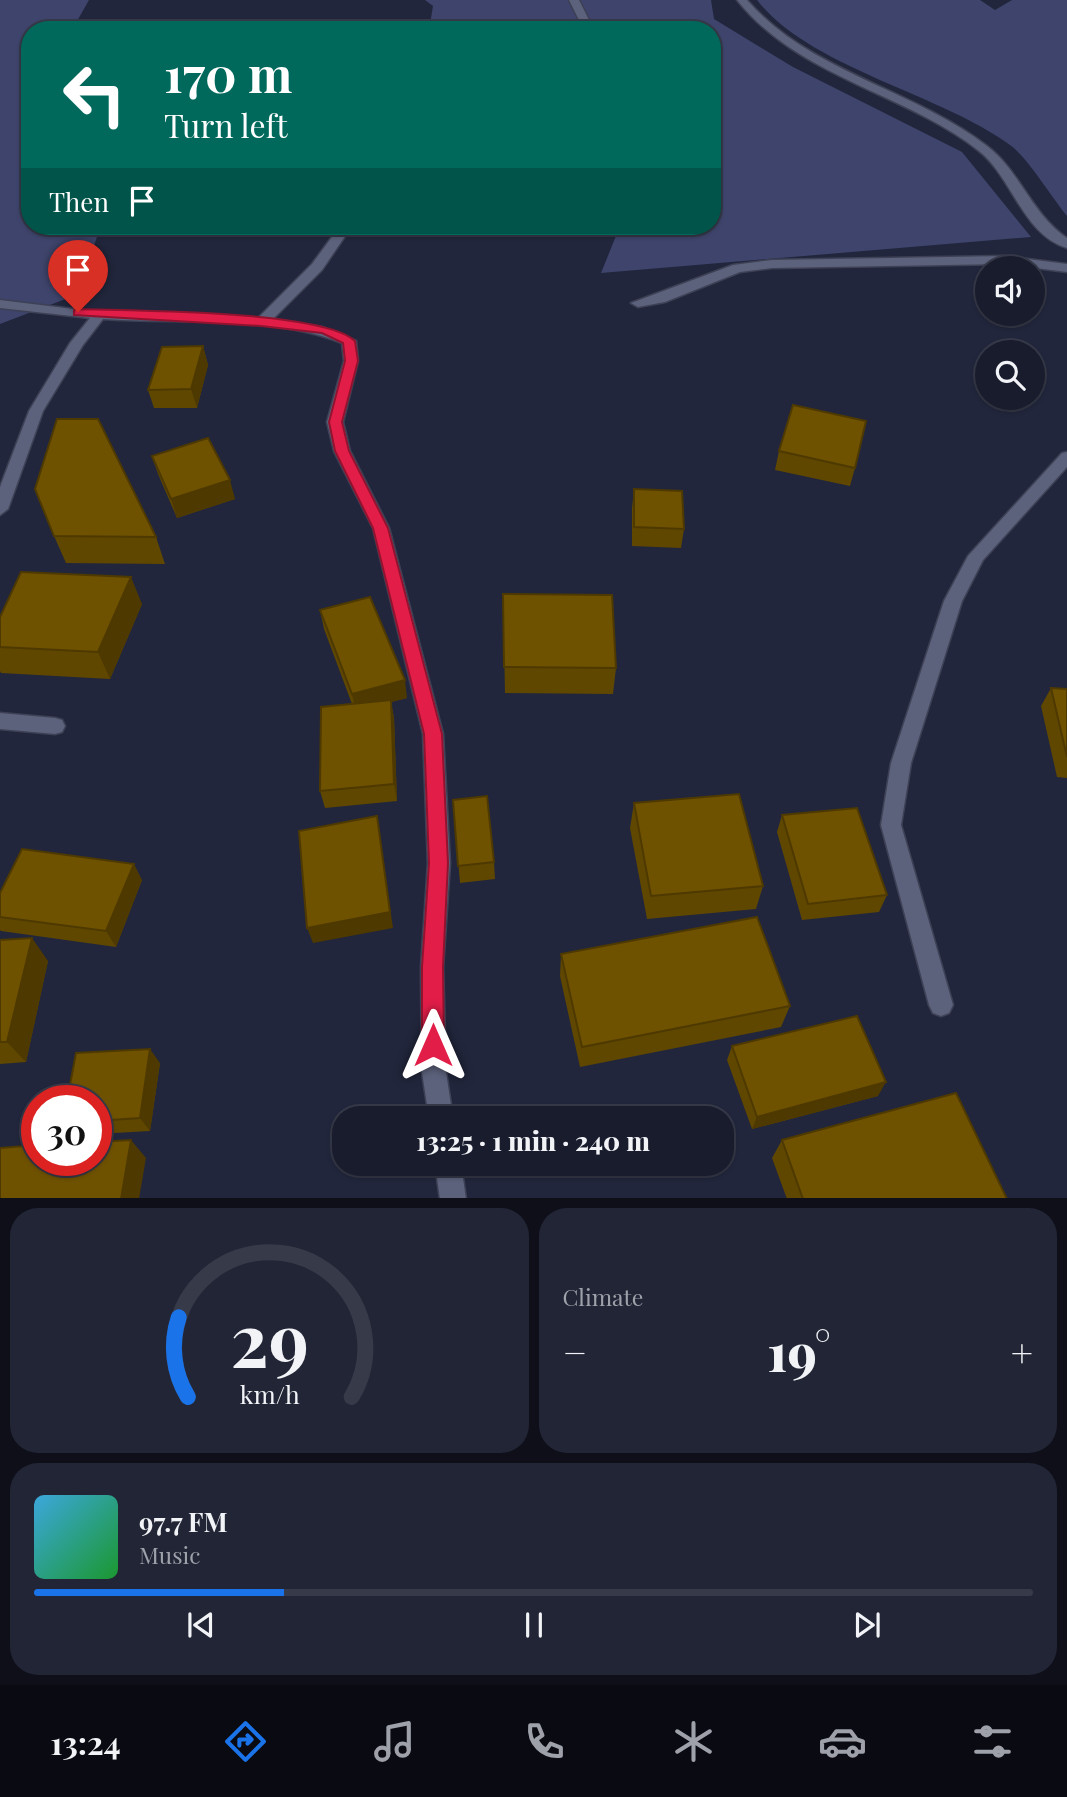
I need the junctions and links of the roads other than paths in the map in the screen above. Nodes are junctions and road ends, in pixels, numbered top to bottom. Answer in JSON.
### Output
{"nodes":[{"id":1,"x":573,"y":0,"type":"edge"},
{"id":2,"x":742,"y":0,"type":"edge"},
{"id":3,"x":584,"y":21,"type":"edge"},
{"id":4,"x":340,"y":235,"type":"edge"},
{"id":5,"x":1067,"y":244,"type":"edge"},
{"id":6,"x":1067,"y":268,"type":"edge"},
{"id":7,"x":638,"y":303,"type":"dead end"},
{"id":8,"x":0,"y":304,"type":"edge"},
{"id":9,"x":101,"y":313,"type":"junction"},
{"id":10,"x":261,"y":322,"type":"junction"},
{"id":11,"x":1067,"y":457,"type":"edge"},
{"id":12,"x":0,"y":509,"type":"edge"},
{"id":13,"x":0,"y":721,"type":"edge"},
{"id":14,"x":55,"y":726,"type":"dead end"},
{"id":15,"x":941,"y":1005,"type":"dead end"},
{"id":16,"x":439,"y":1106,"type":"edge"},
{"id":17,"x":450,"y":1176,"type":"edge"},
{"id":18,"x":453,"y":1198,"type":"edge"}],
"edges":[{"from":1,"to":3,"type":"street"},
{"from":2,"to":5,"type":"street"},
{"from":4,"to":10,"type":"street"},
{"from":6,"to":7,"type":"street"},
{"from":8,"to":9,"type":"street"},
{"from":9,"to":10,"type":"street"},
{"from":9,"to":12,"type":"street"},
{"from":10,"to":16,"type":"street"},
{"from":11,"to":15,"type":"street"},
{"from":13,"to":14,"type":"street"},
{"from":17,"to":18,"type":"street"}]}
